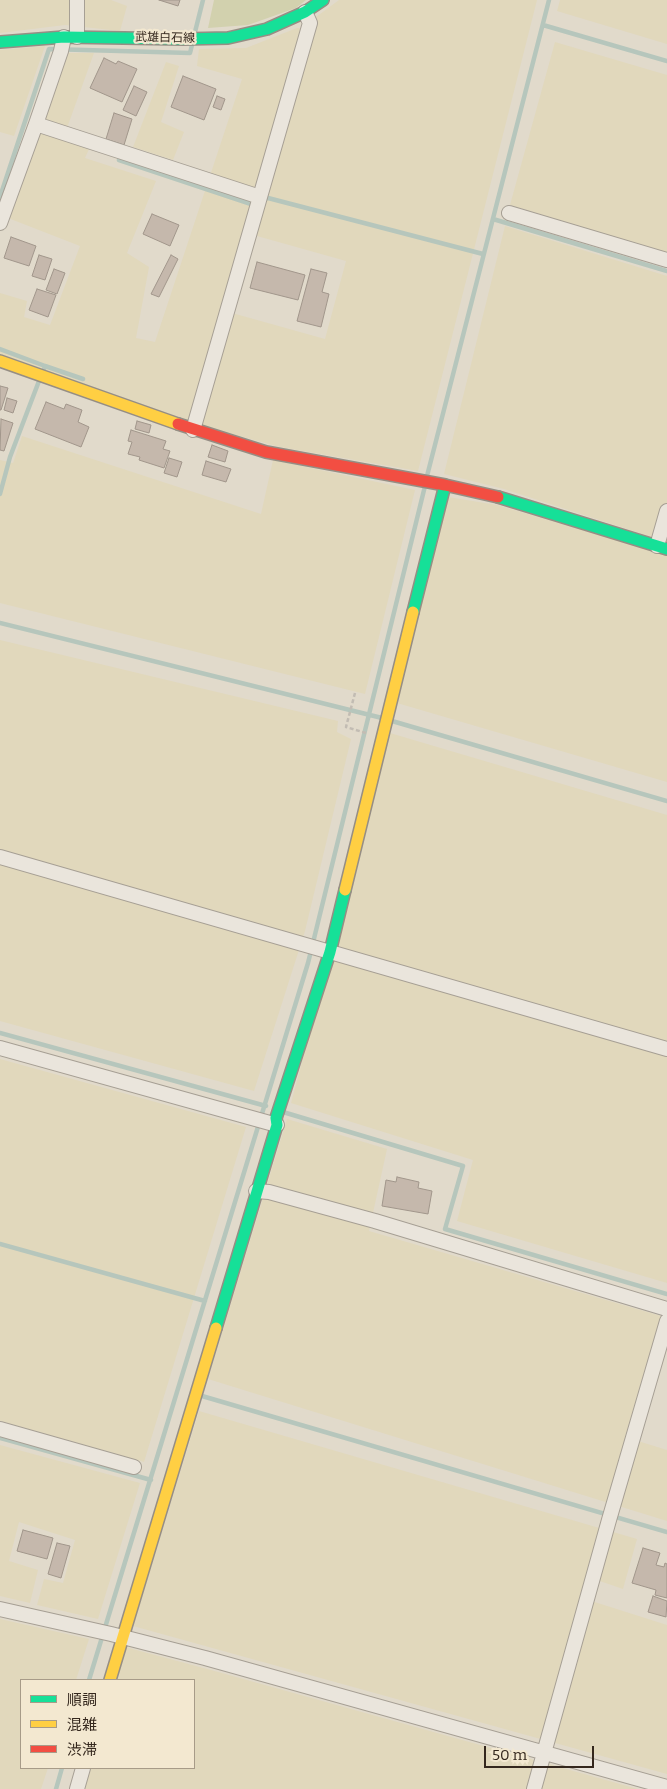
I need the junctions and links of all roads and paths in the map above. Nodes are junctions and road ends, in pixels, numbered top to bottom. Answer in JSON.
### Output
{"nodes":[{"id":1,"x":76,"y":0,"type":"edge"},
{"id":2,"x":323,"y":0,"type":"edge"},
{"id":3,"x":305,"y":12,"type":"junction"},
{"id":4,"x":0,"y":42,"type":"edge"},
{"id":5,"x":66,"y":42,"type":"junction"},
{"id":6,"x":36,"y":124,"type":"junction"},
{"id":7,"x":258,"y":202,"type":"junction"},
{"id":8,"x":509,"y":213,"type":"dead end"},
{"id":9,"x":0,"y":223,"type":"edge"},
{"id":10,"x":667,"y":260,"type":"edge"},
{"id":11,"x":0,"y":361,"type":"edge"},
{"id":12,"x":193,"y":430,"type":"junction"},
{"id":13,"x":445,"y":485,"type":"junction"},
{"id":14,"x":667,"y":511,"type":"edge"},
{"id":15,"x":662,"y":548,"type":"edge"},
{"id":16,"x":355,"y":693,"type":"dead end"},
{"id":17,"x":360,"y":732,"type":"dead end"},
{"id":18,"x":0,"y":857,"type":"edge"},
{"id":19,"x":318,"y":948,"type":"junction"},
{"id":20,"x":0,"y":1048,"type":"edge"},
{"id":21,"x":667,"y":1048,"type":"edge"},
{"id":22,"x":271,"y":1118,"type":"junction"},
{"id":23,"x":256,"y":1191,"type":"junction"},
{"id":24,"x":667,"y":1309,"type":"edge"},
{"id":25,"x":667,"y":1321,"type":"edge"},
{"id":26,"x":0,"y":1429,"type":"edge"},
{"id":27,"x":134,"y":1467,"type":"dead end"},
{"id":28,"x":0,"y":1609,"type":"edge"},
{"id":29,"x":111,"y":1634,"type":"junction"},
{"id":30,"x":110,"y":1679,"type":"edge"},
{"id":31,"x":544,"y":1753,"type":"junction"},
{"id":32,"x":83,"y":1769,"type":"edge"},
{"id":33,"x":667,"y":1787,"type":"edge"},
{"id":34,"x":77,"y":1789,"type":"edge"},
{"id":35,"x":534,"y":1789,"type":"edge"}],
"edges":[{"from":1,"to":5,"type":"street"},
{"from":2,"to":3,"type":"street","name":"武雄白石線"},
{"from":3,"to":5,"type":"street","name":"武雄白石線"},
{"from":3,"to":7,"type":"street"},
{"from":4,"to":5,"type":"street","name":"武雄白石線"},
{"from":5,"to":6,"type":"street"},
{"from":6,"to":7,"type":"street"},
{"from":6,"to":9,"type":"street"},
{"from":7,"to":12,"type":"street"},
{"from":8,"to":10,"type":"street"},
{"from":11,"to":12,"type":"street"},
{"from":12,"to":13,"type":"street"},
{"from":13,"to":15,"type":"street"},
{"from":13,"to":19,"type":"street"},
{"from":14,"to":15,"type":"street"},
{"from":16,"to":17,"type":"path"},
{"from":18,"to":19,"type":"street"},
{"from":19,"to":21,"type":"street"},
{"from":19,"to":22,"type":"street"},
{"from":20,"to":22,"type":"street"},
{"from":22,"to":23,"type":"street"},
{"from":23,"to":24,"type":"street"},
{"from":23,"to":29,"type":"street"},
{"from":25,"to":31,"type":"street"},
{"from":26,"to":27,"type":"street"},
{"from":28,"to":29,"type":"street"},
{"from":29,"to":30,"type":"street"},
{"from":29,"to":31,"type":"street"},
{"from":31,"to":33,"type":"street"},
{"from":31,"to":35,"type":"street"},
{"from":32,"to":34,"type":"street"}]}
